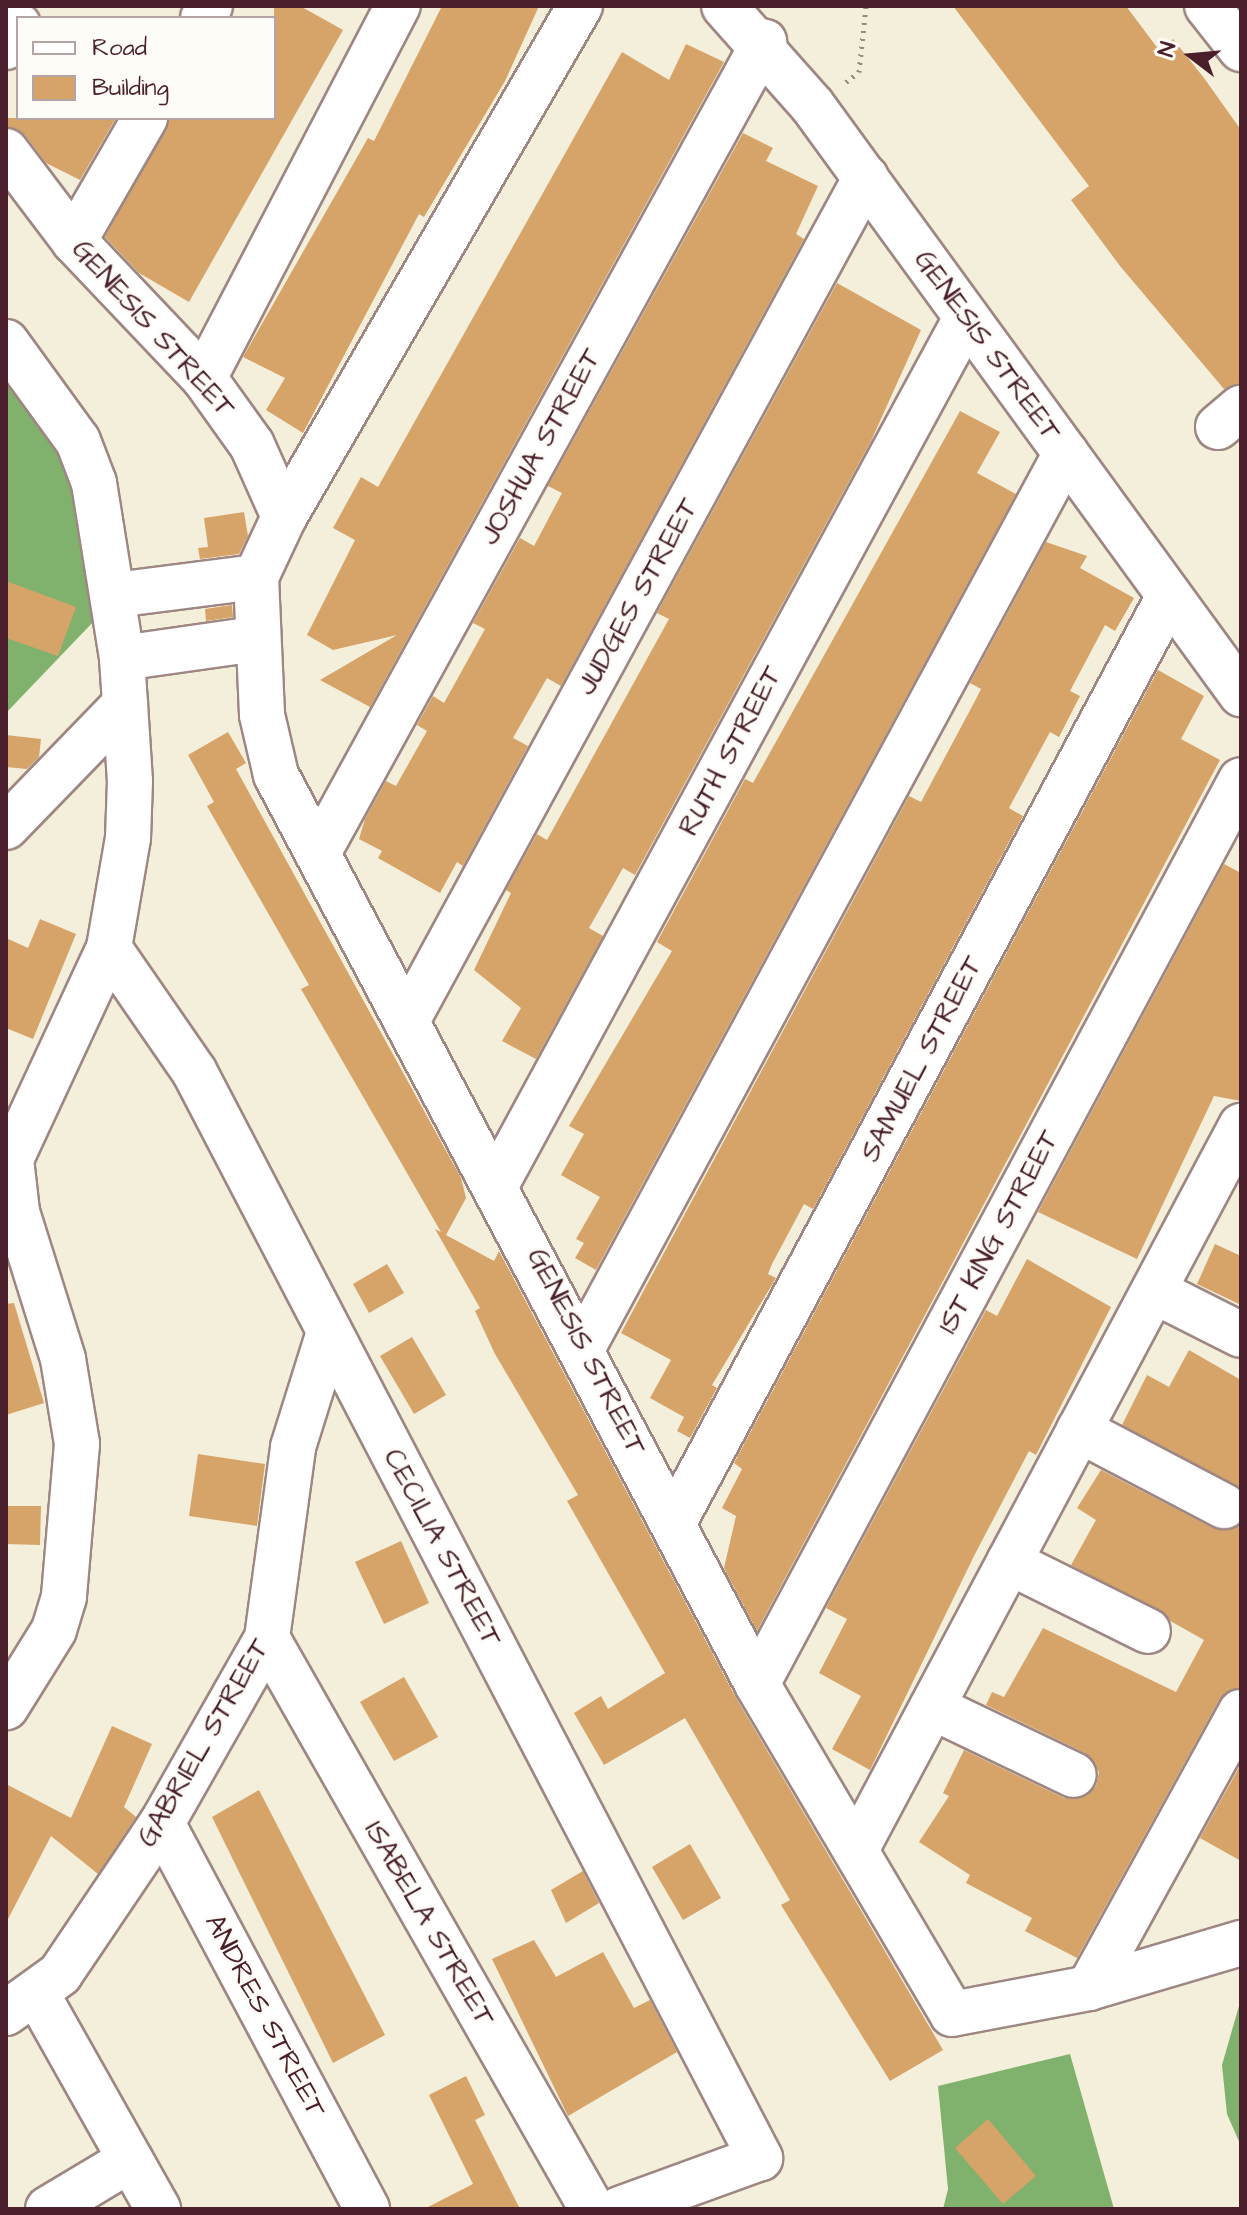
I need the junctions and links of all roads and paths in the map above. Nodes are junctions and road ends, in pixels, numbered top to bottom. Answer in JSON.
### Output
{"nodes":[{"id":1,"x":398,"y":6,"type":"edge"},
{"id":2,"x":580,"y":6,"type":"edge"},
{"id":3,"x":724,"y":6,"type":"edge"},
{"id":4,"x":866,"y":6,"type":"edge"},
{"id":5,"x":1207,"y":6,"type":"edge"},
{"id":6,"x":16,"y":29,"type":"edge"},
{"id":7,"x":764,"y":42,"type":"junction"},
{"id":8,"x":6,"y":47,"type":"edge"},
{"id":9,"x":1241,"y":49,"type":"edge"},
{"id":10,"x":812,"y":105,"type":"junction"},
{"id":11,"x":144,"y":120,"type":"edge"},
{"id":12,"x":6,"y":151,"type":"edge"},
{"id":13,"x":866,"y":177,"type":"junction"},
{"id":14,"x":74,"y":241,"type":"junction"},
{"id":15,"x":965,"y":320,"type":"junction"},
{"id":16,"x":6,"y":342,"type":"edge"},
{"id":17,"x":204,"y":378,"type":"junction"},
{"id":18,"x":1066,"y":453,"type":"junction"},
{"id":19,"x":284,"y":517,"type":"junction"},
{"id":20,"x":256,"y":577,"type":"junction"},
{"id":21,"x":115,"y":595,"type":"junction"},
{"id":22,"x":1169,"y":596,"type":"junction"},
{"id":23,"x":255,"y":639,"type":"junction"},
{"id":24,"x":122,"y":658,"type":"junction"},
{"id":25,"x":1241,"y":694,"type":"edge"},
{"id":26,"x":125,"y":704,"type":"junction"},
{"id":27,"x":1241,"y":780,"type":"edge"},
{"id":28,"x":6,"y":827,"type":"edge"},
{"id":29,"x":318,"y":853,"type":"junction"},
{"id":30,"x":109,"y":948,"type":"junction"},
{"id":31,"x":409,"y":1017,"type":"junction"},
{"id":32,"x":1236,"y":1147,"type":"edge"},
{"id":33,"x":497,"y":1183,"type":"junction"},
{"id":34,"x":1154,"y":1291,"type":"junction"},
{"id":35,"x":329,"y":1332,"type":"junction"},
{"id":36,"x":1241,"y":1335,"type":"edge"},
{"id":37,"x":583,"y":1347,"type":"junction"},
{"id":38,"x":1079,"y":1430,"type":"junction"},
{"id":39,"x":1224,"y":1506,"type":"dead end"},
{"id":40,"x":674,"y":1522,"type":"junction"},
{"id":41,"x":1009,"y":1562,"type":"junction"},
{"id":42,"x":1148,"y":1631,"type":"dead end"},
{"id":43,"x":267,"y":1638,"type":"junction"},
{"id":44,"x":757,"y":1684,"type":"junction"},
{"id":45,"x":6,"y":1707,"type":"edge"},
{"id":46,"x":932,"y":1707,"type":"junction"},
{"id":47,"x":1241,"y":1712,"type":"edge"},
{"id":48,"x":1074,"y":1775,"type":"dead end"},
{"id":49,"x":162,"y":1823,"type":"junction"},
{"id":50,"x":857,"y":1848,"type":"junction"},
{"id":51,"x":1241,"y":1943,"type":"edge"},
{"id":52,"x":1089,"y":1988,"type":"junction"},
{"id":53,"x":22,"y":2004,"type":"edge"},
{"id":54,"x":130,"y":2160,"type":"junction"},
{"id":55,"x":48,"y":2209,"type":"edge"},
{"id":56,"x":158,"y":2209,"type":"edge"},
{"id":57,"x":367,"y":2209,"type":"edge"},
{"id":58,"x":592,"y":2209,"type":"edge"},
{"id":59,"x":620,"y":2209,"type":"edge"}],
"edges":[{"from":1,"to":17,"type":"street"},
{"from":2,"to":19,"type":"street"},
{"from":3,"to":7,"type":"street","name":"GENESIS STREET"},
{"from":4,"to":10,"type":"path"},
{"from":5,"to":9,"type":"street"},
{"from":6,"to":8,"type":"street"},
{"from":7,"to":10,"type":"street","name":"GENESIS STREET"},
{"from":7,"to":29,"type":"street","name":"JOSHUA STREET"},
{"from":10,"to":13,"type":"street","name":"GENESIS STREET"},
{"from":11,"to":14,"type":"street"},
{"from":12,"to":14,"type":"street","name":"GENESIS STREET"},
{"from":13,"to":15,"type":"street","name":"GENESIS STREET"},
{"from":13,"to":31,"type":"street","name":"JUDGES STREET"},
{"from":14,"to":17,"type":"street","name":"GENESIS STREET"},
{"from":15,"to":18,"type":"street","name":"GENESIS STREET"},
{"from":15,"to":33,"type":"street","name":"RUTH STREET"},
{"from":16,"to":21,"type":"street"},
{"from":17,"to":19,"type":"street","name":"GENESIS STREET"},
{"from":18,"to":22,"type":"street","name":"GENESIS STREET"},
{"from":18,"to":37,"type":"street"},
{"from":19,"to":20,"type":"street","name":"GENESIS STREET"},
{"from":20,"to":21,"type":"street"},
{"from":20,"to":23,"type":"street","name":"GENESIS STREET"},
{"from":21,"to":24,"type":"street"},
{"from":22,"to":25,"type":"street","name":"GENESIS STREET"},
{"from":22,"to":40,"type":"street","name":"SAMUEL STREET"},
{"from":23,"to":24,"type":"street"},
{"from":23,"to":29,"type":"street","name":"GENESIS STREET"},
{"from":24,"to":26,"type":"street"},
{"from":26,"to":28,"type":"street"},
{"from":26,"to":30,"type":"street"},
{"from":27,"to":44,"type":"street","name":"1ST KING STREET"},
{"from":29,"to":31,"type":"street","name":"GENESIS STREET"},
{"from":30,"to":35,"type":"street","name":"CECILIA STREET"},
{"from":30,"to":45,"type":"street"},
{"from":31,"to":33,"type":"street","name":"GENESIS STREET"},
{"from":32,"to":34,"type":"street"},
{"from":33,"to":37,"type":"street","name":"GENESIS STREET"},
{"from":34,"to":36,"type":"street"},
{"from":34,"to":38,"type":"street"},
{"from":35,"to":43,"type":"street","name":"GABRIEL STREET"},
{"from":35,"to":59,"type":"street","name":"CECILIA STREET"},
{"from":37,"to":40,"type":"street","name":"GENESIS STREET"},
{"from":38,"to":39,"type":"street"},
{"from":38,"to":41,"type":"street"},
{"from":40,"to":44,"type":"street","name":"GENESIS STREET"},
{"from":41,"to":42,"type":"street"},
{"from":41,"to":46,"type":"street"},
{"from":43,"to":49,"type":"street","name":"GABRIEL STREET"},
{"from":43,"to":58,"type":"street","name":"ISABELA STREET"},
{"from":44,"to":50,"type":"street","name":"GENESIS STREET"},
{"from":46,"to":48,"type":"street"},
{"from":46,"to":50,"type":"street"},
{"from":47,"to":52,"type":"street"},
{"from":49,"to":53,"type":"street","name":"GABRIEL STREET"},
{"from":49,"to":57,"type":"street","name":"ANDRES STREET"},
{"from":50,"to":52,"type":"street","name":"GENESIS STREET"},
{"from":51,"to":52,"type":"street"},
{"from":53,"to":54,"type":"street"},
{"from":54,"to":55,"type":"street"},
{"from":54,"to":56,"type":"street"}]}
